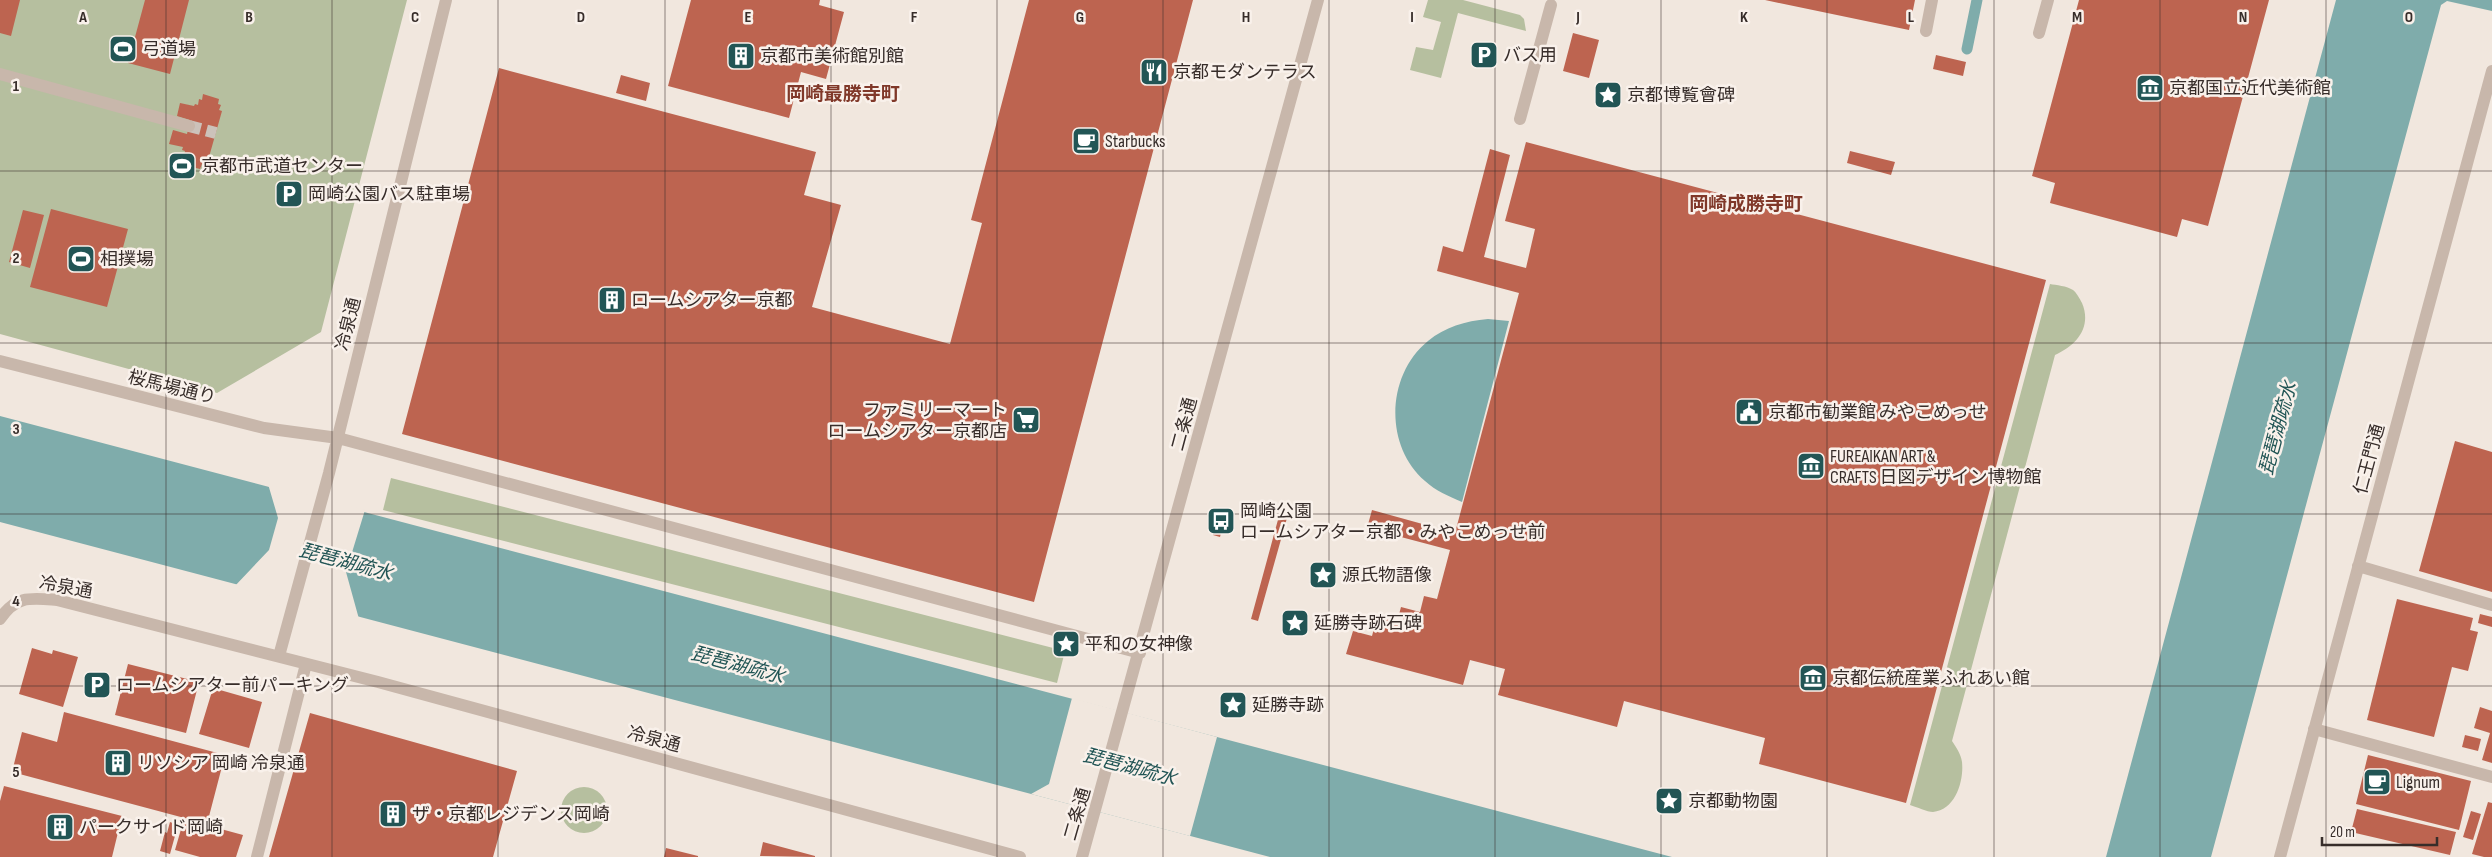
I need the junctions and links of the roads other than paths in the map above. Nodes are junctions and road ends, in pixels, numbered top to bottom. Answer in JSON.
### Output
{"nodes":[{"id":1,"x":446,"y":0,"type":"edge"},
{"id":2,"x":1318,"y":0,"type":"edge"},
{"id":3,"x":1932,"y":0,"type":"edge"},
{"id":4,"x":2048,"y":0,"type":"edge"},
{"id":5,"x":1551,"y":5,"type":"dead end"},
{"id":6,"x":1926,"y":31,"type":"dead end"},
{"id":7,"x":2039,"y":34,"type":"dead end"},
{"id":8,"x":2492,"y":71,"type":"edge"},
{"id":9,"x":0,"y":74,"type":"edge"},
{"id":10,"x":1520,"y":119,"type":"dead end"},
{"id":11,"x":189,"y":126,"type":"tunnel mouth"},
{"id":12,"x":0,"y":361,"type":"edge"},
{"id":13,"x":338,"y":438,"type":"junction"},
{"id":14,"x":2358,"y":566,"type":"junction"},
{"id":15,"x":2492,"y":605,"type":"edge"},
{"id":16,"x":0,"y":619,"type":"edge"},
{"id":17,"x":1140,"y":653,"type":"junction"},
{"id":18,"x":279,"y":656,"type":"junction"},
{"id":19,"x":306,"y":664,"type":"junction"},
{"id":20,"x":2314,"y":729,"type":"junction"},
{"id":21,"x":2492,"y":777,"type":"edge"},
{"id":22,"x":257,"y":857,"type":"edge"},
{"id":23,"x":1020,"y":857,"type":"edge"},
{"id":24,"x":1082,"y":857,"type":"edge"},
{"id":25,"x":2280,"y":857,"type":"edge"}],
"edges":[{"from":1,"to":13,"type":"street","name":"冷泉通"},
{"from":2,"to":17,"type":"street","name":"二条通"},
{"from":3,"to":6,"type":"street"},
{"from":4,"to":7,"type":"street"},
{"from":5,"to":10,"type":"street"},
{"from":8,"to":14,"type":"street","name":"仁王門通"},
{"from":9,"to":11,"type":"street"},
{"from":12,"to":13,"type":"street","name":"桜馬場通り"},
{"from":13,"to":17,"type":"street","name":"桜馬場通り"},
{"from":13,"to":18,"type":"street","name":"冷泉通"},
{"from":14,"to":15,"type":"street"},
{"from":14,"to":20,"type":"street","name":"仁王門通"},
{"from":16,"to":18,"type":"street","name":"冷泉通"},
{"from":17,"to":24,"type":"street","name":"二条通"},
{"from":18,"to":19,"type":"street","name":"冷泉通"},
{"from":19,"to":22,"type":"street"},
{"from":19,"to":23,"type":"street","name":"冷泉通"},
{"from":20,"to":21,"type":"street"},
{"from":20,"to":25,"type":"street","name":"仁王門通"}]}
